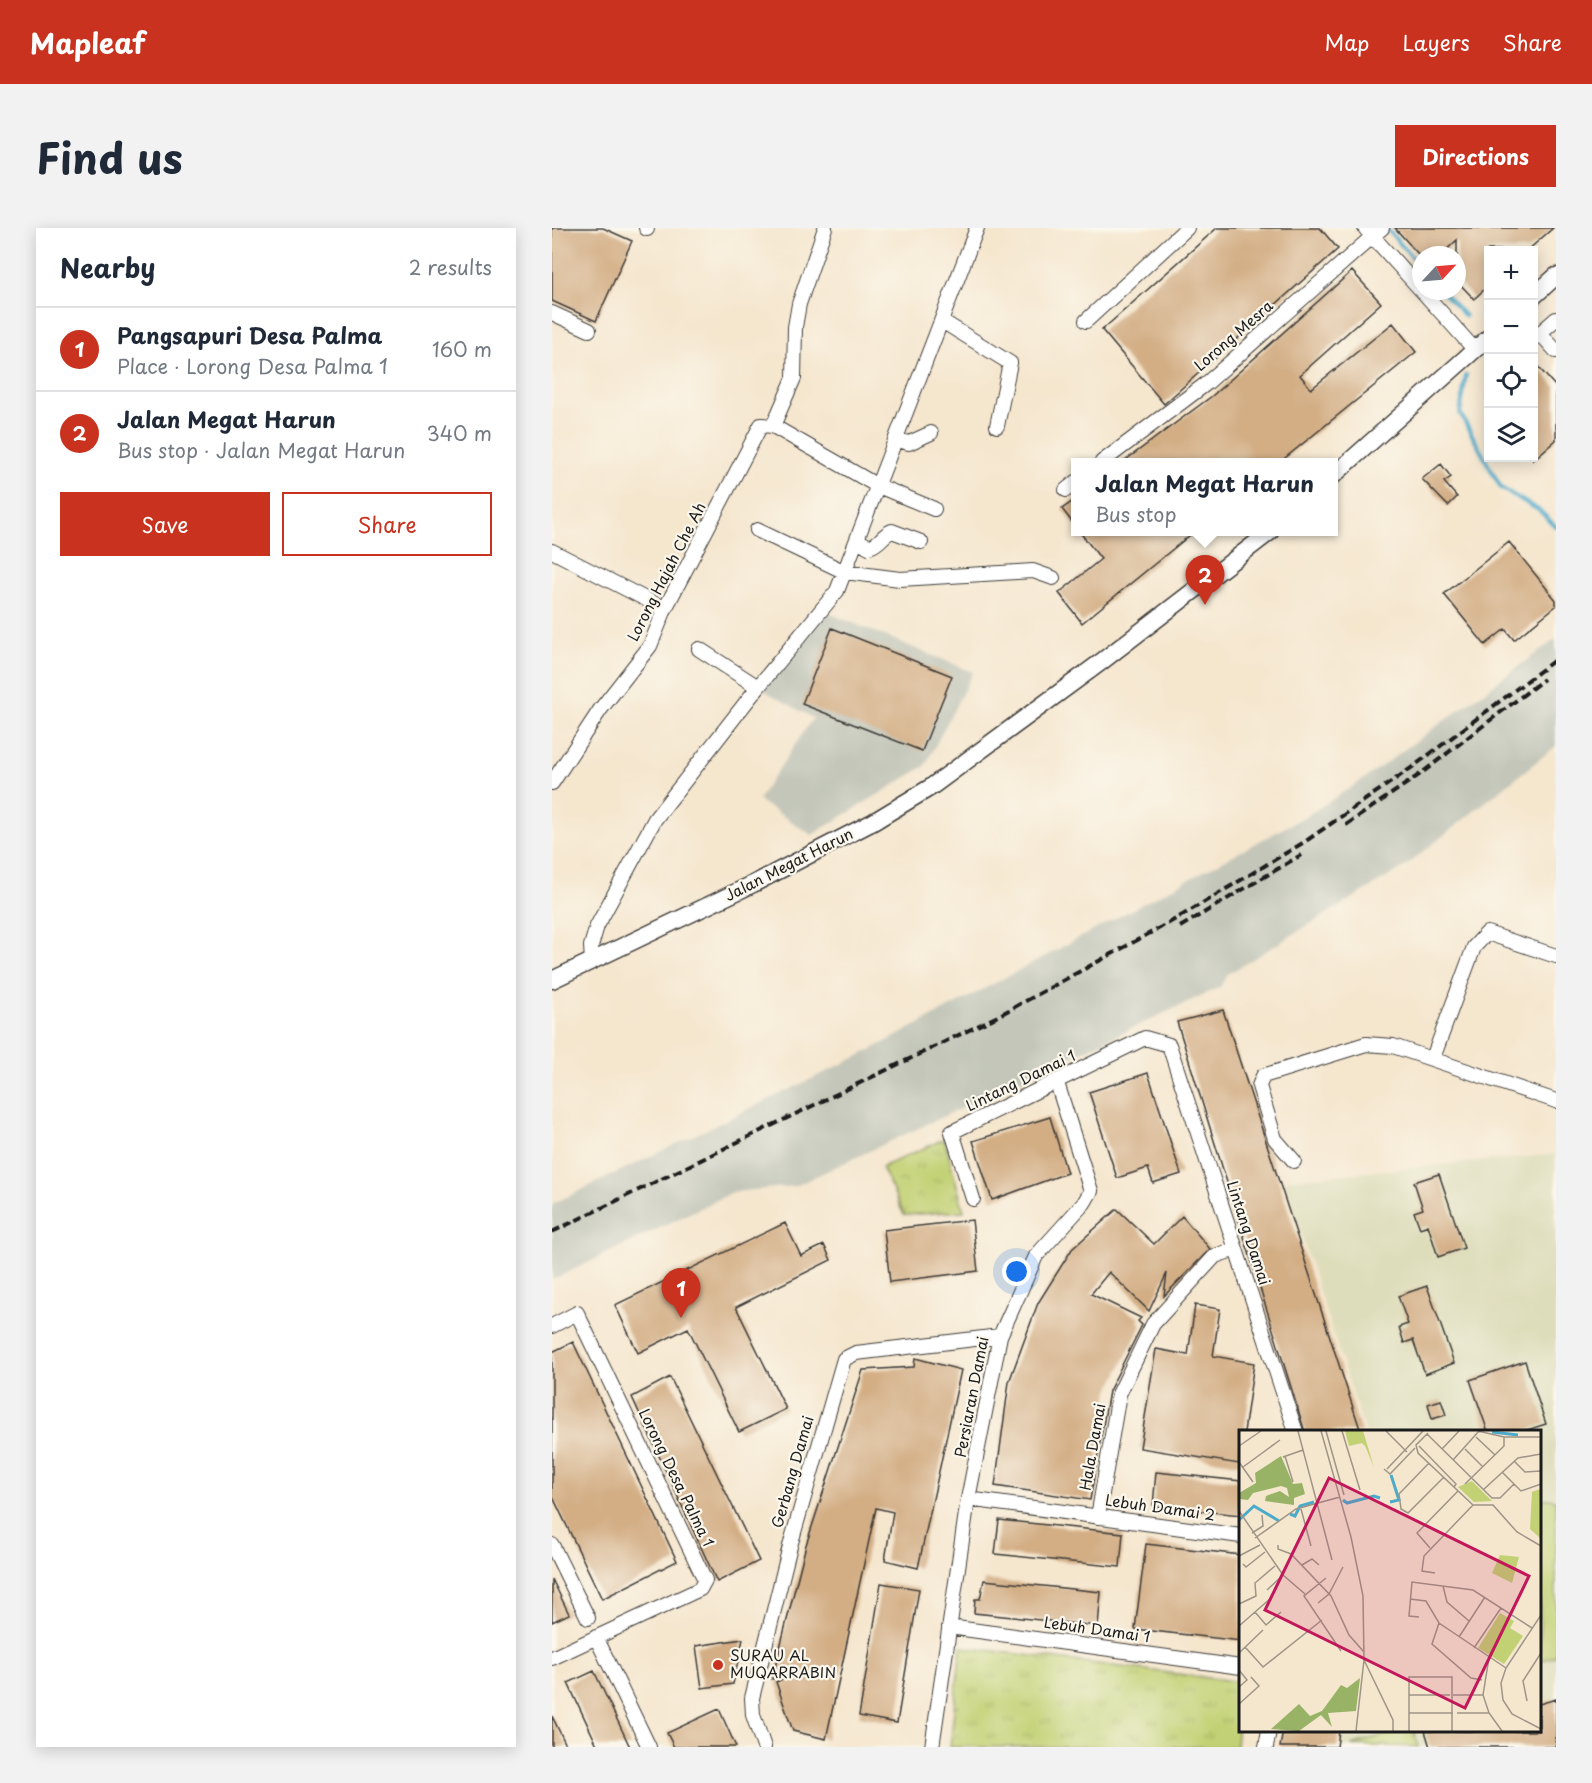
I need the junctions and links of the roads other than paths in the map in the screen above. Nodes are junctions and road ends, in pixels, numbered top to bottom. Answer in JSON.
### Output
{"nodes":[{"id":1,"x":976,"y":228,"type":"edge"},
{"id":2,"x":823,"y":229,"type":"edge"},
{"id":3,"x":1375,"y":230,"type":"edge"},
{"id":4,"x":1178,"y":231,"type":"edge"},
{"id":5,"x":1556,"y":276,"type":"edge"},
{"id":6,"x":1412,"y":278,"type":"edge"},
{"id":7,"x":1538,"y":292,"type":"edge"},
{"id":8,"x":1430,"y":300,"type":"edge"},
{"id":9,"x":552,"y":313,"type":"edge"},
{"id":10,"x":1556,"y":319,"type":"edge"},
{"id":11,"x":942,"y":321,"type":"junction"},
{"id":12,"x":1086,"y":321,"type":"dead end"},
{"id":13,"x":589,"y":330,"type":"dead end"},
{"id":14,"x":1538,"y":335,"type":"edge"},
{"id":15,"x":1538,"y":337,"type":"edge"},
{"id":16,"x":1484,"y":342,"type":"edge"},
{"id":17,"x":1475,"y":350,"type":"junction"},
{"id":18,"x":1556,"y":351,"type":"edge"},
{"id":19,"x":773,"y":426,"type":"junction"},
{"id":20,"x":997,"y":426,"type":"dead end"},
{"id":21,"x":931,"y":433,"type":"dead end"},
{"id":22,"x":897,"y":440,"type":"junction"},
{"id":23,"x":1107,"y":458,"type":"edge"},
{"id":24,"x":1338,"y":471,"type":"edge"},
{"id":25,"x":876,"y":485,"type":"junction"},
{"id":26,"x":934,"y":509,"type":"dead end"},
{"id":27,"x":757,"y":530,"type":"dead end"},
{"id":28,"x":1264,"y":536,"type":"edge"},
{"id":29,"x":858,"y":540,"type":"junction"},
{"id":30,"x":921,"y":542,"type":"dead end"},
{"id":31,"x":552,"y":551,"type":"edge"},
{"id":32,"x":845,"y":572,"type":"junction"},
{"id":33,"x":1053,"y":578,"type":"dead end"},
{"id":34,"x":665,"y":609,"type":"junction"},
{"id":35,"x":699,"y":649,"type":"dead end"},
{"id":36,"x":758,"y":687,"type":"junction"},
{"id":37,"x":552,"y":783,"type":"edge"},
{"id":38,"x":1556,"y":956,"type":"edge"},
{"id":39,"x":592,"y":961,"type":"junction"},
{"id":40,"x":552,"y":980,"type":"edge"},
{"id":41,"x":1169,"y":1045,"type":"joint"},
{"id":42,"x":1433,"y":1058,"type":"junction"},
{"id":43,"x":1056,"y":1083,"type":"junction"},
{"id":44,"x":1556,"y":1101,"type":"edge"},
{"id":45,"x":1294,"y":1161,"type":"dead end"},
{"id":46,"x":973,"y":1199,"type":"dead end"},
{"id":47,"x":1236,"y":1249,"type":"junction"},
{"id":48,"x":552,"y":1326,"type":"edge"},
{"id":49,"x":1000,"y":1336,"type":"junction"},
{"id":50,"x":1295,"y":1430,"type":"edge"},
{"id":51,"x":968,"y":1499,"type":"junction"},
{"id":52,"x":1098,"y":1517,"type":"junction"},
{"id":53,"x":1239,"y":1536,"type":"edge"},
{"id":54,"x":552,"y":1545,"type":"edge"},
{"id":55,"x":588,"y":1618,"type":"dead end"},
{"id":56,"x":949,"y":1627,"type":"junction"},
{"id":57,"x":596,"y":1637,"type":"junction"},
{"id":58,"x":552,"y":1658,"type":"edge"},
{"id":59,"x":1239,"y":1667,"type":"edge"},
{"id":60,"x":1269,"y":1732,"type":"edge"},
{"id":61,"x":649,"y":1747,"type":"edge"},
{"id":62,"x":764,"y":1747,"type":"edge"},
{"id":63,"x":932,"y":1747,"type":"edge"},
{"id":64,"x":1266,"y":1747,"type":"edge"}],
"edges":[{"from":1,"to":11,"type":"street"},
{"from":2,"to":19,"type":"street"},
{"from":3,"to":6,"type":"street"},
{"from":3,"to":23,"type":"street","name":"Lorong Mesra"},
{"from":4,"to":12,"type":"street"},
{"from":5,"to":7,"type":"street"},
{"from":8,"to":17,"type":"street"},
{"from":9,"to":13,"type":"street"},
{"from":10,"to":14,"type":"street"},
{"from":11,"to":20,"type":"street"},
{"from":11,"to":22,"type":"street"},
{"from":15,"to":18,"type":"street"},
{"from":16,"to":17,"type":"street"},
{"from":17,"to":24,"type":"street"},
{"from":19,"to":25,"type":"street"},
{"from":19,"to":34,"type":"street","name":"Lorong Hajah Che Ah"},
{"from":21,"to":22,"type":"street"},
{"from":22,"to":25,"type":"street"},
{"from":25,"to":26,"type":"street"},
{"from":25,"to":29,"type":"street"},
{"from":27,"to":32,"type":"street"},
{"from":28,"to":39,"type":"street","name":"Jalan Megat Harun"},
{"from":29,"to":30,"type":"street"},
{"from":29,"to":32,"type":"street"},
{"from":31,"to":34,"type":"street"},
{"from":32,"to":33,"type":"street"},
{"from":32,"to":36,"type":"street"},
{"from":34,"to":37,"type":"street","name":"Lorong Hajah Che Ah"},
{"from":35,"to":36,"type":"street"},
{"from":36,"to":39,"type":"street"},
{"from":38,"to":42,"type":"street"},
{"from":39,"to":40,"type":"street","name":"Jalan Megat Harun"},
{"from":41,"to":43,"type":"street","name":"Lintang Damai 1"},
{"from":41,"to":47,"type":"street","name":"Lintang Damai"},
{"from":42,"to":44,"type":"street"},
{"from":42,"to":45,"type":"street"},
{"from":43,"to":46,"type":"street","name":"Lintang Damai 1"},
{"from":43,"to":49,"type":"street","name":"Persiaran Damai"},
{"from":47,"to":50,"type":"street","name":"Lintang Damai"},
{"from":47,"to":52,"type":"street","name":"Hala Damai"},
{"from":48,"to":57,"type":"street","name":"Lorong Desa Palma 1"},
{"from":49,"to":51,"type":"street","name":"Persiaran Damai"},
{"from":49,"to":62,"type":"street","name":"Gerbang Damai"},
{"from":51,"to":52,"type":"street","name":"Lebuh Damai 2"},
{"from":51,"to":56,"type":"street","name":"Persiaran Damai"},
{"from":52,"to":53,"type":"street","name":"Lebuh Damai 2"},
{"from":54,"to":55,"type":"street"},
{"from":56,"to":59,"type":"street","name":"Lebuh Damai 1"},
{"from":56,"to":63,"type":"street","name":"Persiaran Damai"},
{"from":57,"to":58,"type":"street"},
{"from":57,"to":61,"type":"street"},
{"from":60,"to":64,"type":"street"}]}
